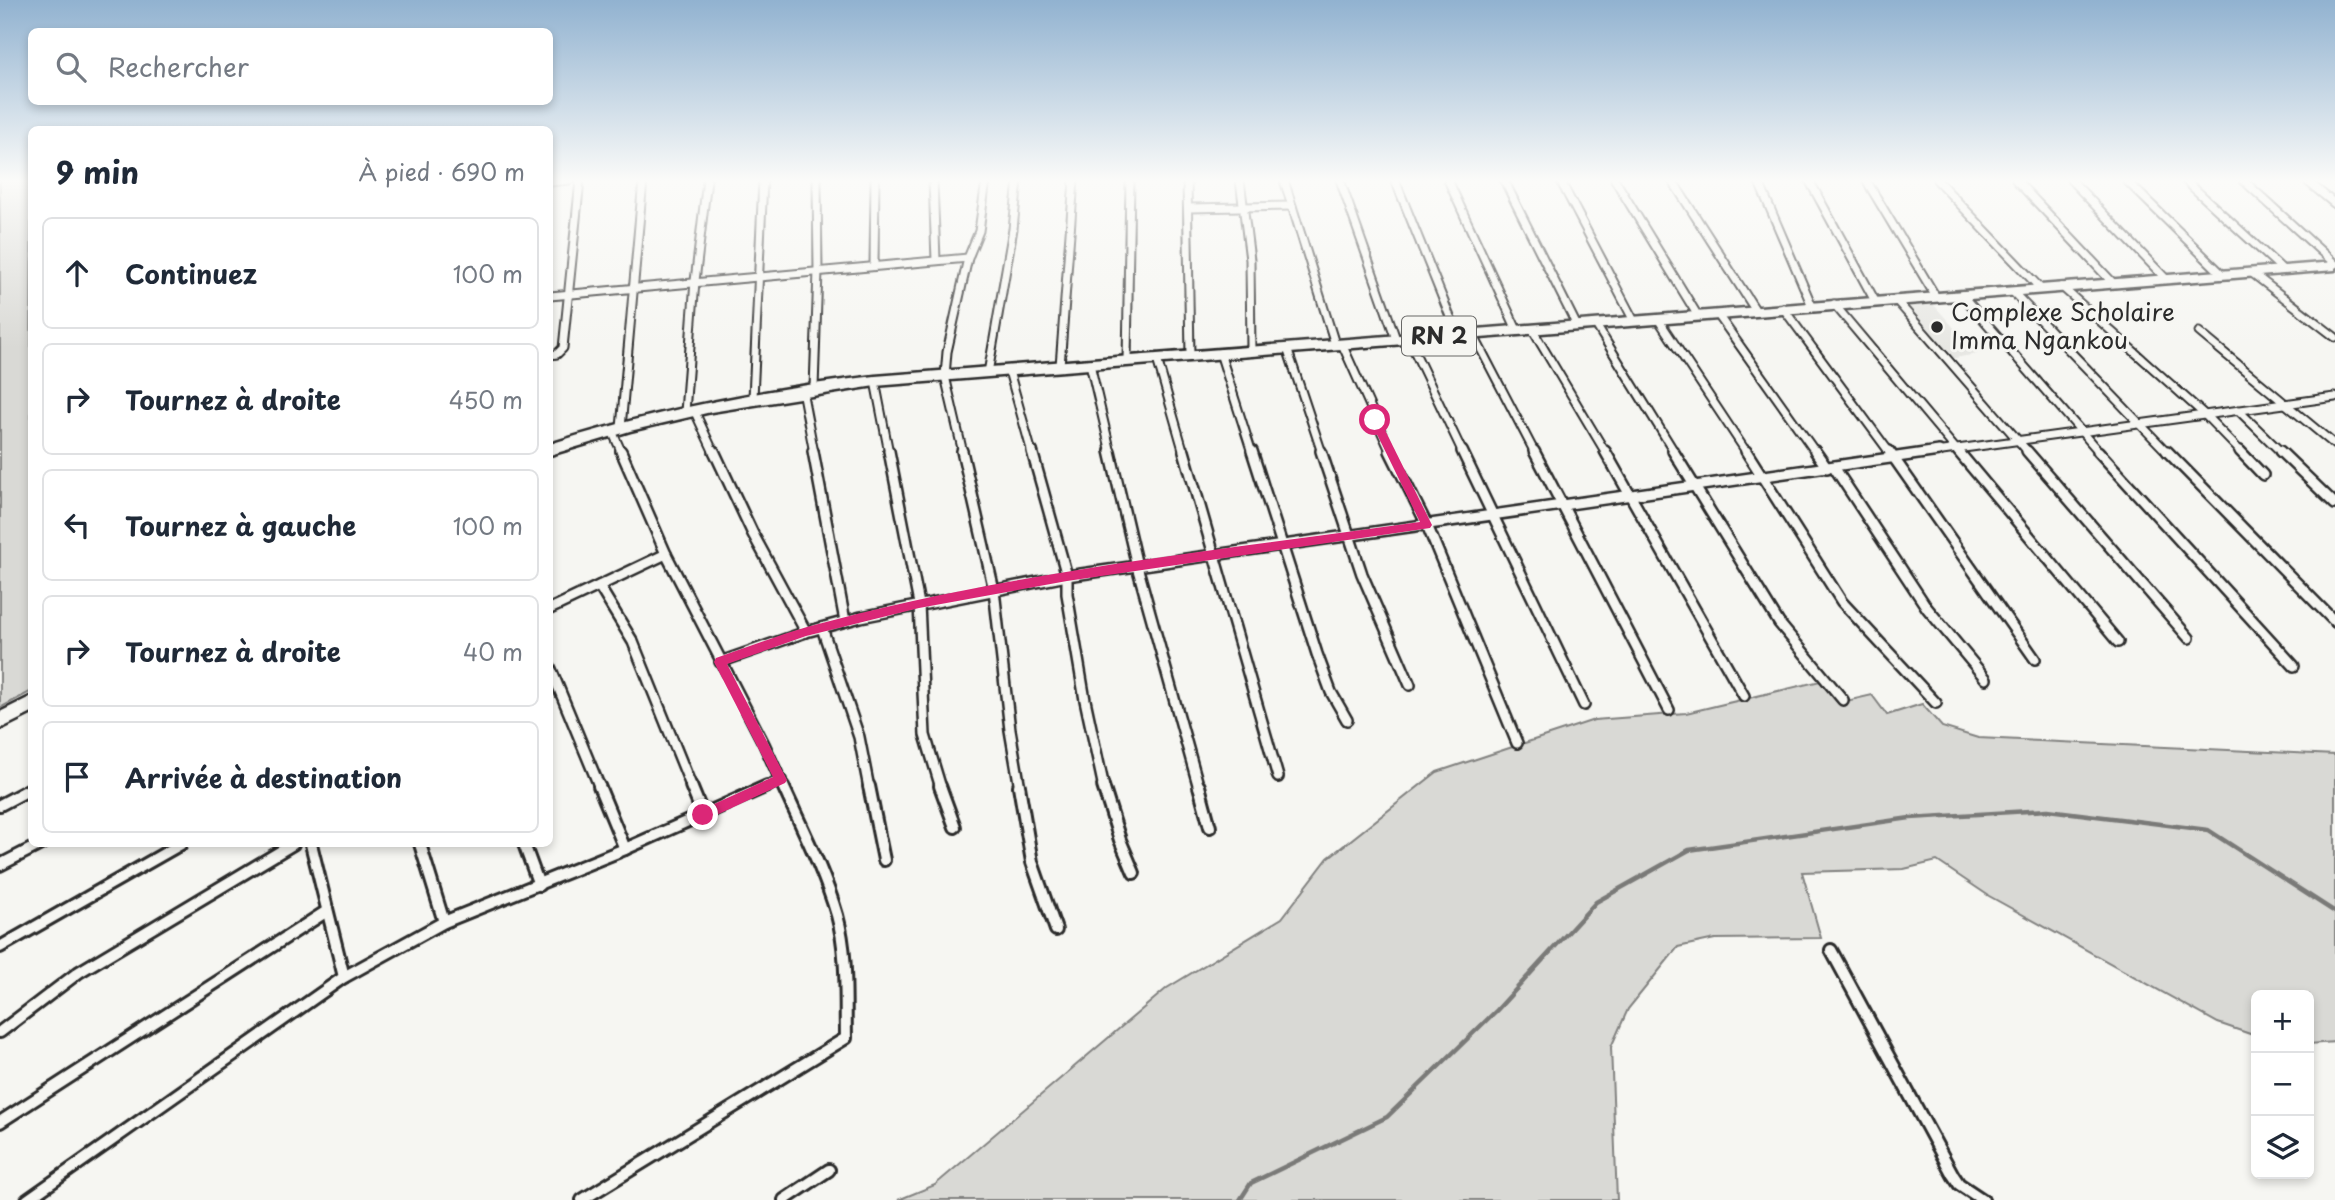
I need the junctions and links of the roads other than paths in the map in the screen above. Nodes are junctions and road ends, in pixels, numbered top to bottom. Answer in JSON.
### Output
{"nodes":[{"id":1,"x":573,"y":236,"type":"edge"},
{"id":2,"x":638,"y":236,"type":"edge"},
{"id":3,"x":700,"y":236,"type":"edge"},
{"id":4,"x":760,"y":236,"type":"edge"},
{"id":5,"x":818,"y":236,"type":"edge"},
{"id":6,"x":875,"y":236,"type":"edge"},
{"id":7,"x":935,"y":236,"type":"edge"},
{"id":8,"x":977,"y":236,"type":"edge"},
{"id":9,"x":1012,"y":236,"type":"edge"},
{"id":10,"x":1070,"y":236,"type":"edge"},
{"id":11,"x":1129,"y":236,"type":"edge"},
{"id":12,"x":1189,"y":236,"type":"edge"},
{"id":13,"x":1247,"y":236,"type":"edge"},
{"id":14,"x":1302,"y":236,"type":"edge"},
{"id":15,"x":1362,"y":236,"type":"edge"},
{"id":16,"x":1418,"y":236,"type":"edge"},
{"id":17,"x":1477,"y":236,"type":"edge"},
{"id":18,"x":1532,"y":236,"type":"edge"},
{"id":19,"x":1589,"y":236,"type":"edge"},
{"id":20,"x":1649,"y":236,"type":"edge"},
{"id":21,"x":1708,"y":236,"type":"edge"},
{"id":22,"x":1782,"y":236,"type":"edge"},
{"id":23,"x":1840,"y":236,"type":"edge"},
{"id":24,"x":1900,"y":236,"type":"edge"},
{"id":25,"x":1992,"y":236,"type":"edge"},
{"id":26,"x":2069,"y":236,"type":"edge"},
{"id":27,"x":2125,"y":236,"type":"edge"},
{"id":28,"x":2183,"y":236,"type":"edge"},
{"id":29,"x":2246,"y":236,"type":"edge"},
{"id":30,"x":2304,"y":236,"type":"edge"},
{"id":31,"x":968,"y":258,"type":"junction"},
{"id":32,"x":936,"y":260,"type":"junction"},
{"id":33,"x":874,"y":265,"type":"junction"},
{"id":34,"x":2335,"y":265,"type":"edge"},
{"id":35,"x":2283,"y":270,"type":"junction"},
{"id":36,"x":818,"y":271,"type":"junction"},
{"id":37,"x":2252,"y":273,"type":"junction"},
{"id":38,"x":2222,"y":274,"type":"junction"},
{"id":39,"x":758,"y":276,"type":"junction"},
{"id":40,"x":2166,"y":279,"type":"junction"},
{"id":41,"x":695,"y":281,"type":"junction"},
{"id":42,"x":2113,"y":283,"type":"junction"},
{"id":43,"x":2062,"y":287,"type":"junction"},
{"id":44,"x":633,"y":288,"type":"junction"},
{"id":45,"x":2042,"y":289,"type":"junction"},
{"id":46,"x":2013,"y":292,"type":"junction"},
{"id":47,"x":566,"y":295,"type":"junction"},
{"id":48,"x":1962,"y":295,"type":"junction"},
{"id":49,"x":553,"y":296,"type":"edge"},
{"id":50,"x":1936,"y":297,"type":"junction"},
{"id":51,"x":1896,"y":300,"type":"junction"},
{"id":52,"x":1875,"y":301,"type":"junction"},
{"id":53,"x":1834,"y":304,"type":"junction"},
{"id":54,"x":1812,"y":306,"type":"junction"},
{"id":55,"x":1783,"y":309,"type":"junction"},
{"id":56,"x":1756,"y":311,"type":"junction"},
{"id":57,"x":1718,"y":315,"type":"junction"},
{"id":58,"x":1698,"y":316,"type":"junction"},
{"id":59,"x":1658,"y":319,"type":"junction"},
{"id":60,"x":1634,"y":321,"type":"junction"},
{"id":61,"x":1596,"y":325,"type":"junction"},
{"id":62,"x":1577,"y":326,"type":"junction"},
{"id":63,"x":1525,"y":330,"type":"junction"},
{"id":64,"x":2199,"y":332,"type":"dead end"},
{"id":65,"x":1457,"y":334,"type":"junction"},
{"id":66,"x":1473,"y":334,"type":"junction"},
{"id":67,"x":2335,"y":337,"type":"edge"},
{"id":68,"x":1402,"y":339,"type":"junction"},
{"id":69,"x":1338,"y":344,"type":"junction"},
{"id":70,"x":1287,"y":348,"type":"junction"},
{"id":71,"x":1251,"y":351,"type":"junction"},
{"id":72,"x":1220,"y":353,"type":"junction"},
{"id":73,"x":553,"y":355,"type":"edge"},
{"id":74,"x":1191,"y":355,"type":"junction"},
{"id":75,"x":1157,"y":359,"type":"junction"},
{"id":76,"x":1128,"y":361,"type":"junction"},
{"id":77,"x":1090,"y":364,"type":"junction"},
{"id":78,"x":1060,"y":366,"type":"junction"},
{"id":79,"x":1009,"y":371,"type":"junction"},
{"id":80,"x":988,"y":373,"type":"junction"},
{"id":81,"x":945,"y":376,"type":"junction"},
{"id":82,"x":875,"y":381,"type":"junction"},
{"id":83,"x":808,"y":389,"type":"junction"},
{"id":84,"x":2335,"y":397,"type":"edge"},
{"id":85,"x":753,"y":398,"type":"junction"},
{"id":86,"x":2288,"y":404,"type":"junction"},
{"id":87,"x":2238,"y":410,"type":"junction"},
{"id":88,"x":690,"y":411,"type":"junction"},
{"id":89,"x":2206,"y":415,"type":"junction"},
{"id":90,"x":2140,"y":424,"type":"junction"},
{"id":91,"x":616,"y":430,"type":"junction"},
{"id":92,"x":2080,"y":431,"type":"junction"},
{"id":93,"x":2018,"y":439,"type":"junction"},
{"id":94,"x":2335,"y":445,"type":"edge"},
{"id":95,"x":1955,"y":448,"type":"junction"},
{"id":96,"x":553,"y":449,"type":"edge"},
{"id":97,"x":1894,"y":458,"type":"junction"},
{"id":98,"x":1831,"y":467,"type":"junction"},
{"id":99,"x":2263,"y":475,"type":"dead end"},
{"id":100,"x":1764,"y":478,"type":"junction"},
{"id":101,"x":1696,"y":487,"type":"junction"},
{"id":102,"x":1631,"y":495,"type":"junction"},
{"id":103,"x":2335,"y":504,"type":"edge"},
{"id":104,"x":1563,"y":506,"type":"junction"},
{"id":105,"x":1492,"y":516,"type":"junction"},
{"id":106,"x":1427,"y":525,"type":"junction"},
{"id":107,"x":1351,"y":536,"type":"junction"},
{"id":108,"x":1283,"y":544,"type":"junction"},
{"id":109,"x":666,"y":554,"type":"junction"},
{"id":110,"x":1213,"y":555,"type":"junction"},
{"id":111,"x":1137,"y":566,"type":"junction"},
{"id":112,"x":1067,"y":576,"type":"junction"},
{"id":113,"x":599,"y":586,"type":"junction"},
{"id":114,"x":994,"y":590,"type":"junction"},
{"id":115,"x":919,"y":604,"type":"junction"},
{"id":116,"x":553,"y":608,"type":"edge"},
{"id":117,"x":845,"y":621,"type":"junction"},
{"id":118,"x":2335,"y":622,"type":"edge"},
{"id":119,"x":822,"y":628,"type":"junction"},
{"id":120,"x":806,"y":632,"type":"junction"},
{"id":121,"x":2189,"y":638,"type":"dead end"},
{"id":122,"x":2118,"y":642,"type":"dead end"},
{"id":123,"x":2035,"y":659,"type":"dead end"},
{"id":124,"x":720,"y":662,"type":"junction"},
{"id":125,"x":2294,"y":666,"type":"dead end"},
{"id":126,"x":553,"y":674,"type":"edge"},
{"id":127,"x":1986,"y":679,"type":"dead end"},
{"id":128,"x":1410,"y":685,"type":"dead end"},
{"id":129,"x":1744,"y":696,"type":"dead end"},
{"id":130,"x":1843,"y":700,"type":"dead end"},
{"id":131,"x":1936,"y":703,"type":"dead end"},
{"id":132,"x":1584,"y":705,"type":"dead end"},
{"id":133,"x":28,"y":706,"type":"edge"},
{"id":134,"x":1669,"y":710,"type":"dead end"},
{"id":135,"x":1347,"y":720,"type":"dead end"},
{"id":136,"x":0,"y":721,"type":"edge"},
{"id":137,"x":1517,"y":743,"type":"dead end"},
{"id":138,"x":1278,"y":777,"type":"dead end"},
{"id":139,"x":781,"y":780,"type":"junction"},
{"id":140,"x":28,"y":790,"type":"edge"},
{"id":141,"x":0,"y":805,"type":"edge"},
{"id":142,"x":703,"y":815,"type":"junction"},
{"id":143,"x":955,"y":827,"type":"dead end"},
{"id":144,"x":1210,"y":827,"type":"dead end"},
{"id":145,"x":35,"y":847,"type":"edge"},
{"id":146,"x":176,"y":847,"type":"edge"},
{"id":147,"x":288,"y":847,"type":"edge"},
{"id":148,"x":312,"y":847,"type":"edge"},
{"id":149,"x":421,"y":847,"type":"edge"},
{"id":150,"x":525,"y":847,"type":"edge"},
{"id":151,"x":625,"y":849,"type":"junction"},
{"id":152,"x":884,"y":860,"type":"dead end"},
{"id":153,"x":0,"y":865,"type":"edge"},
{"id":154,"x":1134,"y":873,"type":"dead end"},
{"id":155,"x":539,"y":885,"type":"junction"},
{"id":156,"x":327,"y":911,"type":"junction"},
{"id":157,"x":444,"y":922,"type":"junction"},
{"id":158,"x":1056,"y":930,"type":"dead end"},
{"id":159,"x":0,"y":947,"type":"edge"},
{"id":160,"x":1831,"y":950,"type":"dead end"},
{"id":161,"x":344,"y":977,"type":"junction"},
{"id":162,"x":0,"y":1032,"type":"edge"},
{"id":163,"x":0,"y":1122,"type":"edge"},
{"id":164,"x":829,"y":1170,"type":"dead end"},
{"id":165,"x":27,"y":1200,"type":"edge"},
{"id":166,"x":582,"y":1200,"type":"edge"},
{"id":167,"x":784,"y":1200,"type":"edge"},
{"id":168,"x":1983,"y":1200,"type":"edge"}],
"edges":[{"from":1,"to":47,"type":"street"},
{"from":2,"to":44,"type":"street"},
{"from":3,"to":41,"type":"street"},
{"from":4,"to":39,"type":"street"},
{"from":5,"to":36,"type":"street"},
{"from":6,"to":33,"type":"street"},
{"from":7,"to":32,"type":"street"},
{"from":8,"to":31,"type":"street"},
{"from":9,"to":80,"type":"street"},
{"from":10,"to":78,"type":"street"},
{"from":11,"to":76,"type":"street"},
{"from":12,"to":74,"type":"street"},
{"from":13,"to":71,"type":"street"},
{"from":14,"to":69,"type":"street"},
{"from":15,"to":68,"type":"street"},
{"from":16,"to":65,"type":"street"},
{"from":17,"to":63,"type":"street"},
{"from":18,"to":62,"type":"street"},
{"from":19,"to":60,"type":"street"},
{"from":20,"to":58,"type":"street"},
{"from":21,"to":56,"type":"street"},
{"from":22,"to":54,"type":"street"},
{"from":23,"to":52,"type":"street"},
{"from":24,"to":50,"type":"street"},
{"from":25,"to":45,"type":"street"},
{"from":26,"to":42,"type":"street"},
{"from":27,"to":40,"type":"street"},
{"from":28,"to":38,"type":"street"},
{"from":29,"to":35,"type":"street"},
{"from":30,"to":34,"type":"street"},
{"from":31,"to":32,"type":"street"},
{"from":31,"to":81,"type":"street"},
{"from":32,"to":33,"type":"street"},
{"from":33,"to":36,"type":"street"},
{"from":34,"to":35,"type":"highway","number":"RN 2"},
{"from":35,"to":37,"type":"highway","number":"RN 2"},
{"from":36,"to":39,"type":"street"},
{"from":36,"to":83,"type":"street"},
{"from":37,"to":38,"type":"highway","number":"RN 2"},
{"from":37,"to":67,"type":"street"},
{"from":38,"to":40,"type":"highway","number":"RN 2"},
{"from":39,"to":41,"type":"street"},
{"from":39,"to":85,"type":"street"},
{"from":40,"to":42,"type":"highway","number":"RN 2"},
{"from":41,"to":44,"type":"street"},
{"from":41,"to":88,"type":"street"},
{"from":42,"to":43,"type":"highway","number":"RN 2"},
{"from":43,"to":45,"type":"highway","number":"RN 2"},
{"from":43,"to":89,"type":"street"},
{"from":44,"to":47,"type":"street"},
{"from":44,"to":91,"type":"street"},
{"from":45,"to":46,"type":"highway","number":"RN 2"},
{"from":46,"to":48,"type":"highway","number":"RN 2"},
{"from":46,"to":90,"type":"street"},
{"from":47,"to":49,"type":"street"},
{"from":47,"to":73,"type":"street"},
{"from":48,"to":50,"type":"highway","number":"RN 2"},
{"from":48,"to":92,"type":"street"},
{"from":50,"to":51,"type":"highway","number":"RN 2"},
{"from":51,"to":52,"type":"highway","number":"RN 2"},
{"from":51,"to":93,"type":"street"},
{"from":52,"to":53,"type":"highway","number":"RN 2"},
{"from":53,"to":54,"type":"highway","number":"RN 2"},
{"from":53,"to":95,"type":"street"},
{"from":54,"to":55,"type":"highway","number":"RN 2"},
{"from":55,"to":56,"type":"highway","number":"RN 2"},
{"from":55,"to":97,"type":"street"},
{"from":56,"to":57,"type":"highway","number":"RN 2"},
{"from":57,"to":58,"type":"highway","number":"RN 2"},
{"from":57,"to":98,"type":"street"},
{"from":58,"to":59,"type":"highway","number":"RN 2"},
{"from":59,"to":60,"type":"highway","number":"RN 2"},
{"from":59,"to":100,"type":"street"},
{"from":60,"to":61,"type":"highway","number":"RN 2"},
{"from":61,"to":62,"type":"highway","number":"RN 2"},
{"from":61,"to":101,"type":"street"},
{"from":62,"to":63,"type":"highway","number":"RN 2"},
{"from":63,"to":66,"type":"highway","number":"RN 2"},
{"from":63,"to":102,"type":"street"},
{"from":64,"to":86,"type":"street"},
{"from":65,"to":66,"type":"highway","number":"RN 2"},
{"from":65,"to":68,"type":"highway","number":"RN 2"},
{"from":66,"to":104,"type":"street"},
{"from":68,"to":69,"type":"highway","number":"RN 2"},
{"from":68,"to":105,"type":"street"},
{"from":69,"to":70,"type":"highway","number":"RN 2"},
{"from":69,"to":106,"type":"street"},
{"from":70,"to":71,"type":"highway","number":"RN 2"},
{"from":70,"to":107,"type":"street"},
{"from":71,"to":72,"type":"highway","number":"RN 2"},
{"from":72,"to":74,"type":"highway","number":"RN 2"},
{"from":72,"to":108,"type":"street"},
{"from":74,"to":75,"type":"highway","number":"RN 2"},
{"from":75,"to":76,"type":"highway","number":"RN 2"},
{"from":75,"to":110,"type":"street"},
{"from":76,"to":77,"type":"highway","number":"RN 2"},
{"from":77,"to":78,"type":"highway","number":"RN 2"},
{"from":77,"to":111,"type":"street"},
{"from":78,"to":79,"type":"highway","number":"RN 2"},
{"from":79,"to":80,"type":"highway","number":"RN 2"},
{"from":79,"to":112,"type":"street"},
{"from":80,"to":81,"type":"highway","number":"RN 2"},
{"from":81,"to":82,"type":"highway","number":"RN 2"},
{"from":81,"to":114,"type":"street"},
{"from":82,"to":83,"type":"highway","number":"RN 2"},
{"from":82,"to":115,"type":"street"},
{"from":83,"to":85,"type":"highway","number":"RN 2"},
{"from":83,"to":117,"type":"street"},
{"from":84,"to":86,"type":"street"},
{"from":85,"to":88,"type":"highway","number":"RN 2"},
{"from":86,"to":87,"type":"street"},
{"from":86,"to":94,"type":"street"},
{"from":87,"to":89,"type":"street"},
{"from":87,"to":103,"type":"street"},
{"from":88,"to":91,"type":"highway","number":"RN 2"},
{"from":88,"to":120,"type":"street"},
{"from":89,"to":90,"type":"street"},
{"from":89,"to":99,"type":"street"},
{"from":90,"to":92,"type":"street"},
{"from":90,"to":118,"type":"street"},
{"from":91,"to":96,"type":"highway","number":"RN 2"},
{"from":91,"to":109,"type":"street"},
{"from":92,"to":93,"type":"street"},
{"from":92,"to":125,"type":"street"},
{"from":93,"to":95,"type":"street"},
{"from":93,"to":121,"type":"street"},
{"from":95,"to":97,"type":"street"},
{"from":95,"to":122,"type":"street"},
{"from":97,"to":98,"type":"street"},
{"from":97,"to":123,"type":"street"},
{"from":98,"to":100,"type":"street"},
{"from":98,"to":127,"type":"street"},
{"from":100,"to":101,"type":"street"},
{"from":100,"to":131,"type":"street"},
{"from":101,"to":102,"type":"street"},
{"from":101,"to":130,"type":"street"},
{"from":102,"to":104,"type":"street"},
{"from":102,"to":129,"type":"street"},
{"from":104,"to":105,"type":"street"},
{"from":104,"to":134,"type":"street"},
{"from":105,"to":106,"type":"street"},
{"from":105,"to":132,"type":"street"},
{"from":106,"to":107,"type":"street"},
{"from":106,"to":137,"type":"street"},
{"from":107,"to":108,"type":"street"},
{"from":107,"to":128,"type":"street"},
{"from":108,"to":110,"type":"street"},
{"from":108,"to":135,"type":"street"},
{"from":109,"to":113,"type":"street"},
{"from":109,"to":124,"type":"street"},
{"from":110,"to":111,"type":"street"},
{"from":110,"to":138,"type":"street"},
{"from":111,"to":112,"type":"street"},
{"from":111,"to":144,"type":"street"},
{"from":112,"to":114,"type":"street"},
{"from":112,"to":154,"type":"street"},
{"from":113,"to":116,"type":"street"},
{"from":113,"to":142,"type":"street"},
{"from":114,"to":115,"type":"street"},
{"from":114,"to":158,"type":"street"},
{"from":115,"to":117,"type":"street"},
{"from":115,"to":143,"type":"street"},
{"from":117,"to":119,"type":"street"},
{"from":119,"to":120,"type":"street"},
{"from":119,"to":152,"type":"street"},
{"from":120,"to":124,"type":"street"},
{"from":124,"to":139,"type":"street"},
{"from":126,"to":151,"type":"street"},
{"from":133,"to":136,"type":"highway"},
{"from":139,"to":142,"type":"street"},
{"from":139,"to":166,"type":"street"},
{"from":140,"to":141,"type":"street"},
{"from":142,"to":151,"type":"street"},
{"from":145,"to":153,"type":"street"},
{"from":146,"to":159,"type":"street"},
{"from":147,"to":162,"type":"street"},
{"from":148,"to":156,"type":"street"},
{"from":149,"to":157,"type":"street"},
{"from":150,"to":155,"type":"street"},
{"from":151,"to":155,"type":"street"},
{"from":155,"to":157,"type":"street"},
{"from":156,"to":161,"type":"street"},
{"from":156,"to":163,"type":"street"},
{"from":157,"to":161,"type":"street"},
{"from":160,"to":168,"type":"street"},
{"from":161,"to":165,"type":"street"},
{"from":164,"to":167,"type":"street"}]}
